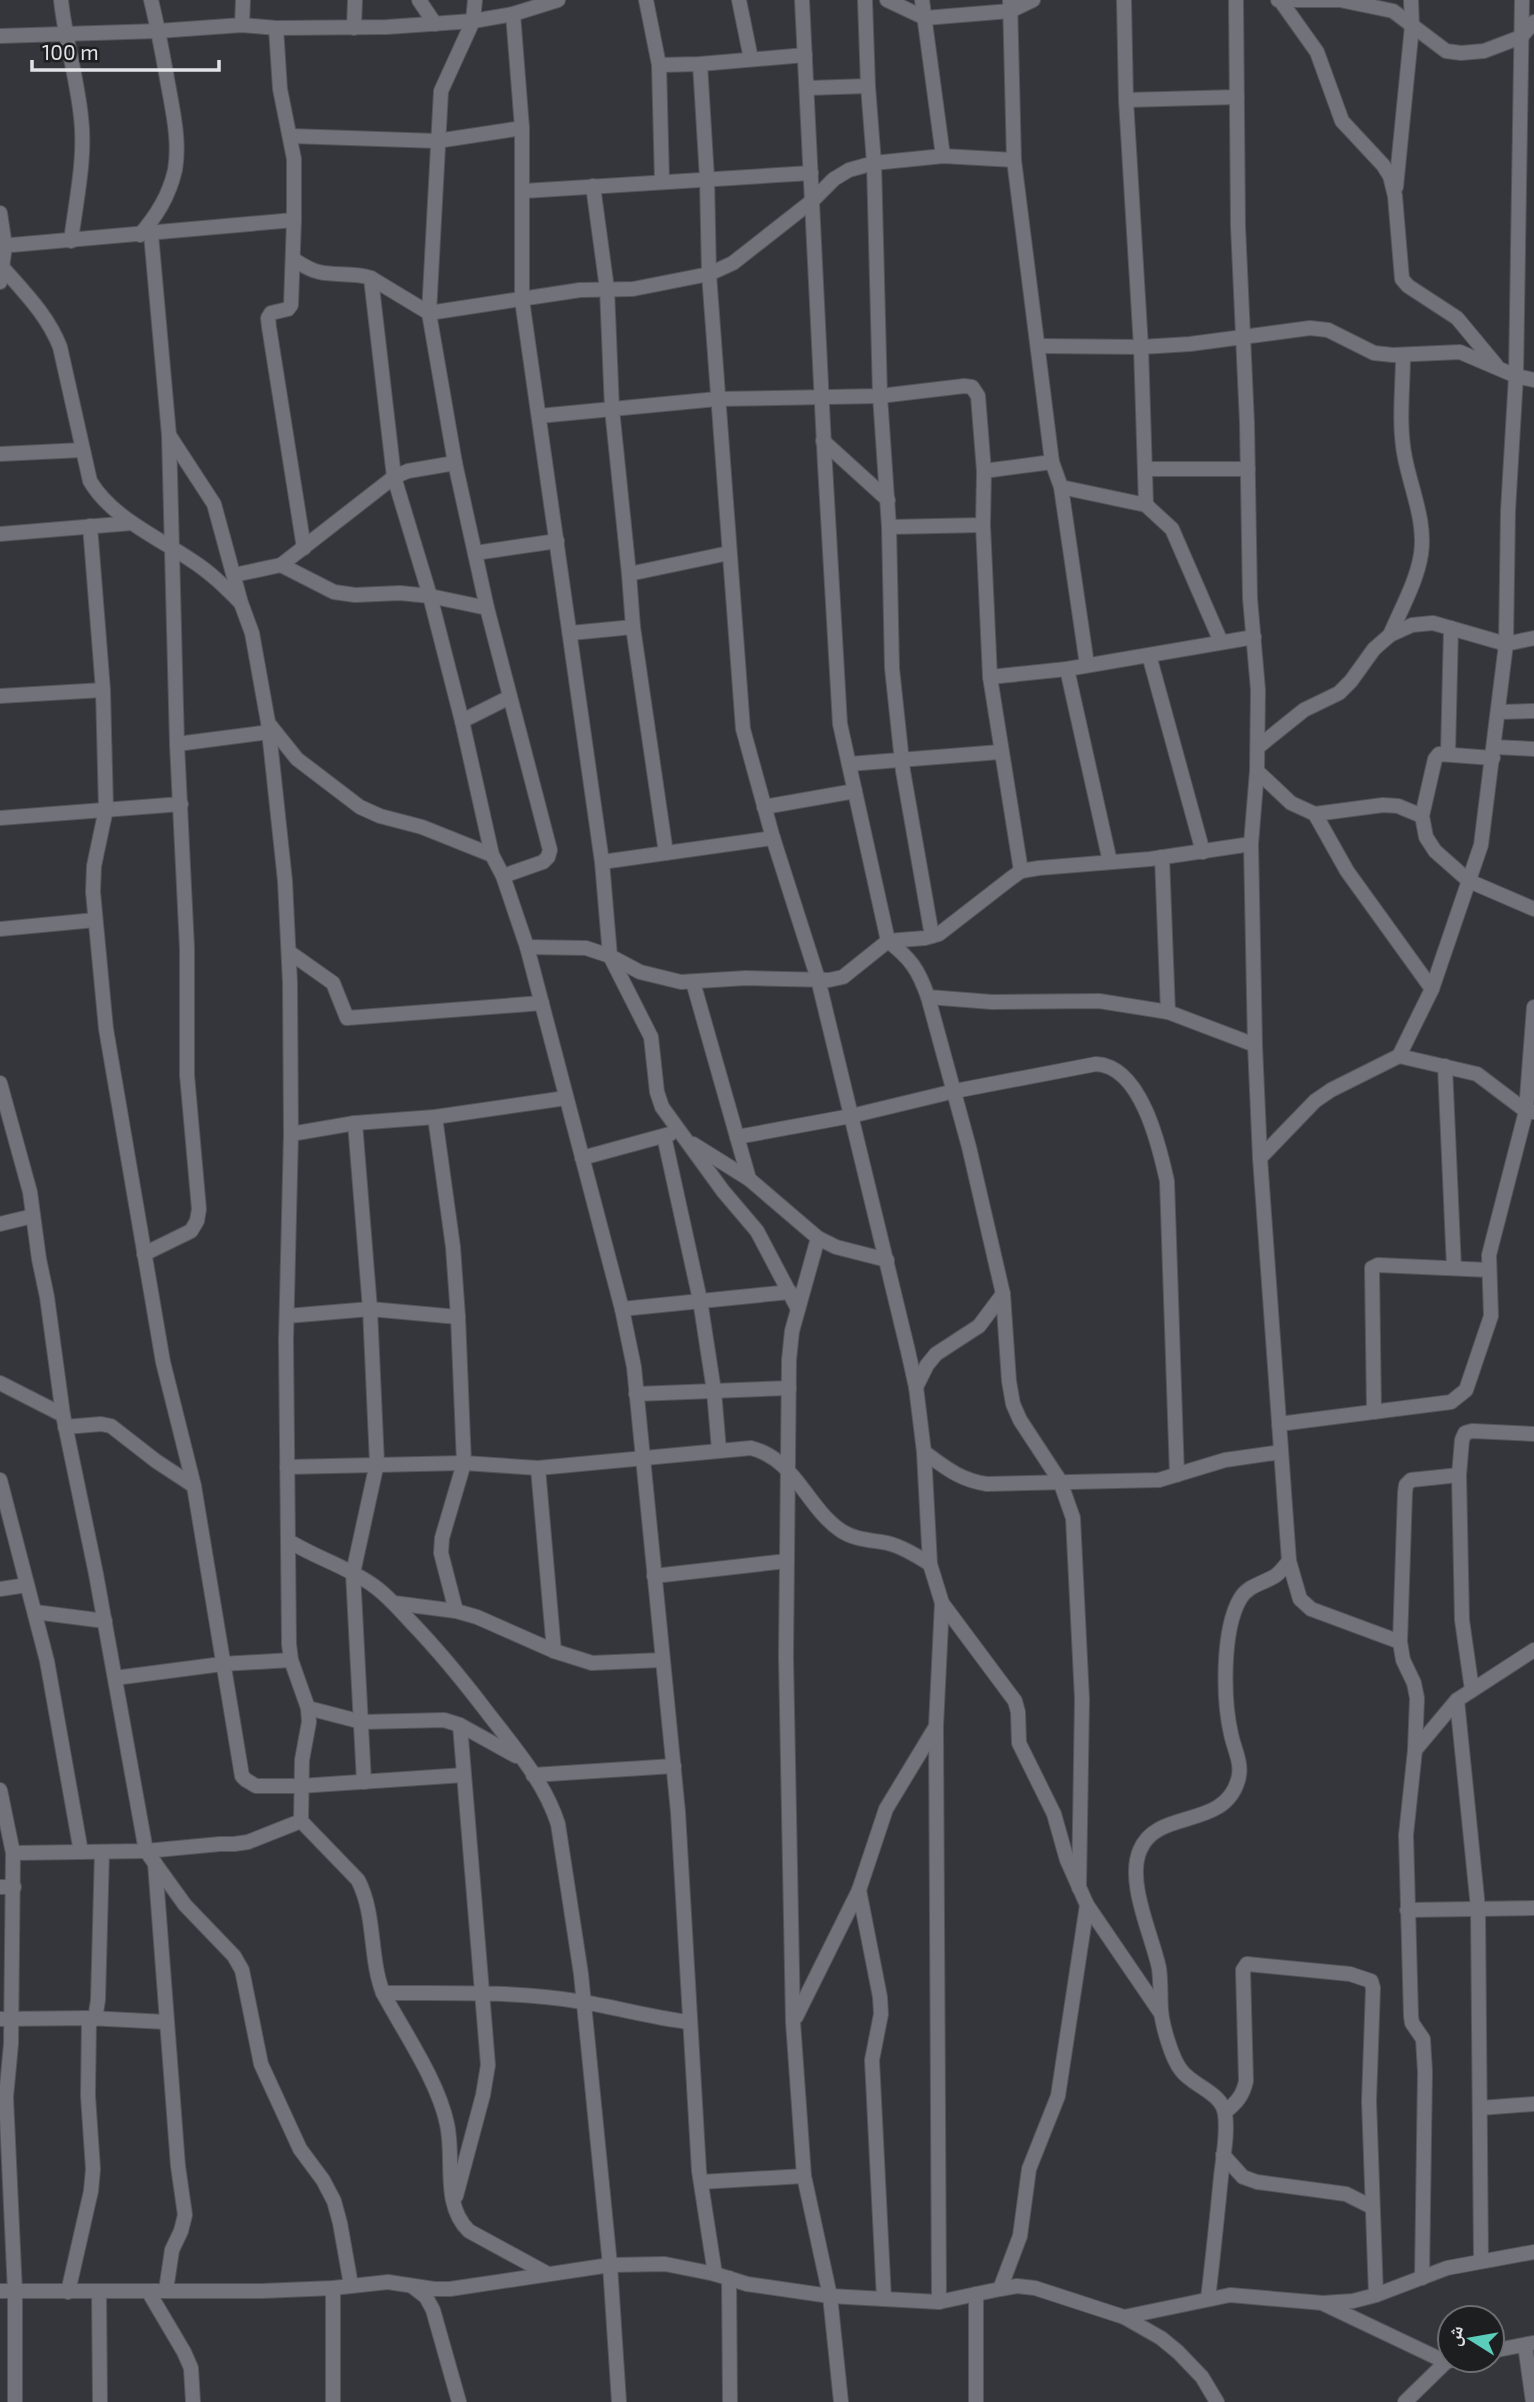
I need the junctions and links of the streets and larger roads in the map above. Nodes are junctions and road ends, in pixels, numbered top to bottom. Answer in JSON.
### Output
{"nodes":[{"id":1,"x":61,"y":0,"type":"edge"},
{"id":2,"x":151,"y":0,"type":"edge"},
{"id":3,"x":243,"y":0,"type":"edge"},
{"id":4,"x":355,"y":0,"type":"edge"},
{"id":5,"x":419,"y":0,"type":"edge"},
{"id":6,"x":475,"y":0,"type":"edge"},
{"id":7,"x":558,"y":0,"type":"edge"},
{"id":8,"x":646,"y":0,"type":"edge"},
{"id":9,"x":739,"y":0,"type":"edge"},
{"id":10,"x":802,"y":0,"type":"edge"},
{"id":11,"x":865,"y":0,"type":"edge"},
{"id":12,"x":887,"y":0,"type":"edge"},
{"id":13,"x":922,"y":0,"type":"edge"},
{"id":14,"x":1033,"y":0,"type":"edge"},
{"id":15,"x":1124,"y":0,"type":"edge"},
{"id":16,"x":1236,"y":0,"type":"edge"},
{"id":17,"x":1279,"y":0,"type":"edge"},
{"id":18,"x":1340,"y":0,"type":"edge"},
{"id":19,"x":1411,"y":0,"type":"edge"},
{"id":20,"x":1522,"y":0,"type":"edge"},
{"id":21,"x":1010,"y":5,"type":"edge"},
{"id":22,"x":513,"y":14,"type":"junction"},
{"id":23,"x":925,"y":18,"type":"junction"},
{"id":24,"x":472,"y":21,"type":"junction"},
{"id":25,"x":1534,"y":22,"type":"edge"},
{"id":26,"x":435,"y":24,"type":"junction"},
{"id":27,"x":242,"y":25,"type":"junction"},
{"id":28,"x":1412,"y":26,"type":"junction"},
{"id":29,"x":354,"y":27,"type":"junction"},
{"id":30,"x":276,"y":28,"type":"junction"},
{"id":31,"x":158,"y":31,"type":"junction"},
{"id":32,"x":65,"y":34,"type":"junction"},
{"id":33,"x":0,"y":36,"type":"edge"},
{"id":34,"x":1521,"y":37,"type":"junction"},
{"id":35,"x":805,"y":55,"type":"junction"},
{"id":36,"x":751,"y":60,"type":"junction"},
{"id":37,"x":700,"y":64,"type":"junction"},
{"id":38,"x":659,"y":65,"type":"junction"},
{"id":39,"x":868,"y":86,"type":"junction"},
{"id":40,"x":808,"y":88,"type":"junction"},
{"id":41,"x":1237,"y":97,"type":"junction"},
{"id":42,"x":1126,"y":100,"type":"junction"},
{"id":43,"x":522,"y":128,"type":"junction"},
{"id":44,"x":291,"y":136,"type":"junction"},
{"id":45,"x":437,"y":141,"type":"junction"},
{"id":46,"x":943,"y":156,"type":"junction"},
{"id":47,"x":1014,"y":160,"type":"junction"},
{"id":48,"x":874,"y":163,"type":"junction"},
{"id":49,"x":811,"y":173,"type":"junction"},
{"id":50,"x":707,"y":178,"type":"junction"},
{"id":51,"x":662,"y":181,"type":"junction"},
{"id":52,"x":593,"y":186,"type":"junction"},
{"id":53,"x":524,"y":191,"type":"junction"},
{"id":54,"x":1395,"y":196,"type":"junction"},
{"id":55,"x":812,"y":201,"type":"junction"},
{"id":56,"x":0,"y":213,"type":"edge"},
{"id":57,"x":294,"y":220,"type":"junction"},
{"id":58,"x":146,"y":235,"type":"junction"},
{"id":59,"x":71,"y":241,"type":"junction"},
{"id":60,"x":2,"y":246,"type":"edge"},
{"id":61,"x":293,"y":259,"type":"junction"},
{"id":62,"x":709,"y":274,"type":"junction"},
{"id":63,"x":2,"y":275,"type":"edge"},
{"id":64,"x":372,"y":278,"type":"junction"},
{"id":65,"x":607,"y":289,"type":"junction"},
{"id":66,"x":522,"y":300,"type":"junction"},
{"id":67,"x":429,"y":313,"type":"junction"},
{"id":68,"x":1243,"y":335,"type":"junction"},
{"id":69,"x":1039,"y":346,"type":"junction"},
{"id":70,"x":1141,"y":346,"type":"junction"},
{"id":71,"x":1403,"y":355,"type":"junction"},
{"id":72,"x":1498,"y":368,"type":"junction"},
{"id":73,"x":1516,"y":376,"type":"junction"},
{"id":74,"x":1534,"y":380,"type":"edge"},
{"id":75,"x":880,"y":396,"type":"junction"},
{"id":76,"x":821,"y":397,"type":"junction"},
{"id":77,"x":717,"y":399,"type":"junction"},
{"id":78,"x":612,"y":409,"type":"junction"},
{"id":79,"x":539,"y":416,"type":"junction"},
{"id":80,"x":169,"y":435,"type":"junction"},
{"id":81,"x":823,"y":441,"type":"junction"},
{"id":82,"x":82,"y":450,"type":"junction"},
{"id":83,"x":0,"y":454,"type":"edge"},
{"id":84,"x":1052,"y":462,"type":"junction"},
{"id":85,"x":455,"y":463,"type":"junction"},
{"id":86,"x":1146,"y":469,"type":"junction"},
{"id":87,"x":1248,"y":469,"type":"junction"},
{"id":88,"x":984,"y":471,"type":"junction"},
{"id":89,"x":394,"y":477,"type":"junction"},
{"id":90,"x":1061,"y":486,"type":"junction"},
{"id":91,"x":888,"y":500,"type":"junction"},
{"id":92,"x":1146,"y":505,"type":"junction"},
{"id":93,"x":132,"y":523,"type":"junction"},
{"id":94,"x":983,"y":525,"type":"junction"},
{"id":95,"x":90,"y":526,"type":"junction"},
{"id":96,"x":889,"y":527,"type":"junction"},
{"id":97,"x":0,"y":534,"type":"edge"},
{"id":98,"x":557,"y":541,"type":"junction"},
{"id":99,"x":173,"y":548,"type":"junction"},
{"id":100,"x":304,"y":548,"type":"junction"},
{"id":101,"x":475,"y":553,"type":"junction"},
{"id":102,"x":729,"y":553,"type":"junction"},
{"id":103,"x":281,"y":565,"type":"junction"},
{"id":104,"x":629,"y":574,"type":"junction"},
{"id":105,"x":234,"y":575,"type":"junction"},
{"id":106,"x":430,"y":596,"type":"junction"},
{"id":107,"x":241,"y":603,"type":"junction"},
{"id":108,"x":486,"y":608,"type":"junction"},
{"id":109,"x":633,"y":627,"type":"junction"},
{"id":110,"x":1451,"y":628,"type":"junction"},
{"id":111,"x":571,"y":634,"type":"junction"},
{"id":112,"x":1390,"y":635,"type":"junction"},
{"id":113,"x":1254,"y":637,"type":"junction"},
{"id":114,"x":1534,"y":638,"type":"edge"},
{"id":115,"x":1221,"y":642,"type":"junction"},
{"id":116,"x":1506,"y":644,"type":"junction"},
{"id":117,"x":1149,"y":655,"type":"junction"},
{"id":118,"x":1087,"y":665,"type":"junction"},
{"id":119,"x":1067,"y":669,"type":"junction"},
{"id":120,"x":990,"y":677,"type":"junction"},
{"id":121,"x":103,"y":690,"type":"junction"},
{"id":122,"x":0,"y":696,"type":"edge"},
{"id":123,"x":510,"y":697,"type":"junction"},
{"id":124,"x":1534,"y":711,"type":"edge"},
{"id":125,"x":1499,"y":712,"type":"junction"},
{"id":126,"x":463,"y":721,"type":"junction"},
{"id":127,"x":268,"y":727,"type":"junction"},
{"id":128,"x":177,"y":744,"type":"junction"},
{"id":129,"x":1258,"y":747,"type":"junction"},
{"id":130,"x":1534,"y":749,"type":"edge"},
{"id":131,"x":1000,"y":752,"type":"junction"},
{"id":132,"x":1494,"y":753,"type":"junction"},
{"id":133,"x":1448,"y":754,"type":"junction"},
{"id":134,"x":901,"y":760,"type":"junction"},
{"id":135,"x":849,"y":764,"type":"junction"},
{"id":136,"x":1257,"y":771,"type":"junction"},
{"id":137,"x":855,"y":791,"type":"junction"},
{"id":138,"x":181,"y":804,"type":"junction"},
{"id":139,"x":764,"y":807,"type":"junction"},
{"id":140,"x":106,"y":809,"type":"junction"},
{"id":141,"x":1315,"y":814,"type":"junction"},
{"id":142,"x":1422,"y":816,"type":"junction"},
{"id":143,"x":0,"y":818,"type":"edge"},
{"id":144,"x":772,"y":838,"type":"junction"},
{"id":145,"x":1251,"y":844,"type":"junction"},
{"id":146,"x":1203,"y":852,"type":"junction"},
{"id":147,"x":666,"y":853,"type":"junction"},
{"id":148,"x":492,"y":855,"type":"junction"},
{"id":149,"x":1162,"y":857,"type":"junction"},
{"id":150,"x":603,"y":862,"type":"junction"},
{"id":151,"x":1110,"y":862,"type":"junction"},
{"id":152,"x":1021,"y":872,"type":"junction"},
{"id":153,"x":503,"y":876,"type":"junction"},
{"id":154,"x":1469,"y":881,"type":"junction"},
{"id":155,"x":1534,"y":909,"type":"edge"},
{"id":156,"x":95,"y":920,"type":"junction"},
{"id":157,"x":0,"y":929,"type":"edge"},
{"id":158,"x":932,"y":936,"type":"junction"},
{"id":159,"x":888,"y":941,"type":"junction"},
{"id":160,"x":527,"y":947,"type":"junction"},
{"id":161,"x":289,"y":952,"type":"junction"},
{"id":162,"x":610,"y":956,"type":"junction"},
{"id":163,"x":818,"y":979,"type":"junction"},
{"id":164,"x":693,"y":982,"type":"junction"},
{"id":165,"x":1432,"y":989,"type":"junction"},
{"id":166,"x":928,"y":997,"type":"junction"},
{"id":167,"x":542,"y":1003,"type":"junction"},
{"id":168,"x":1534,"y":1007,"type":"edge"},
{"id":169,"x":1168,"y":1012,"type":"junction"},
{"id":170,"x":1255,"y":1045,"type":"junction"},
{"id":171,"x":1399,"y":1056,"type":"junction"},
{"id":172,"x":1445,"y":1066,"type":"junction"},
{"id":173,"x":0,"y":1083,"type":"edge"},
{"id":174,"x":955,"y":1091,"type":"junction"},
{"id":175,"x":566,"y":1098,"type":"junction"},
{"id":176,"x":3,"y":1106,"type":"edge"},
{"id":177,"x":1530,"y":1112,"type":"edge"},
{"id":178,"x":851,"y":1116,"type":"junction"},
{"id":179,"x":435,"y":1117,"type":"junction"},
{"id":180,"x":355,"y":1123,"type":"junction"},
{"id":181,"x":291,"y":1134,"type":"junction"},
{"id":182,"x":676,"y":1136,"type":"junction"},
{"id":183,"x":737,"y":1138,"type":"junction"},
{"id":184,"x":582,"y":1158,"type":"junction"},
{"id":185,"x":1259,"y":1158,"type":"junction"},
{"id":186,"x":749,"y":1179,"type":"junction"},
{"id":187,"x":33,"y":1216,"type":"junction"},
{"id":188,"x":0,"y":1224,"type":"edge"},
{"id":189,"x":818,"y":1238,"type":"junction"},
{"id":190,"x":145,"y":1254,"type":"junction"},
{"id":191,"x":887,"y":1260,"type":"junction"},
{"id":192,"x":1454,"y":1268,"type":"junction"},
{"id":193,"x":1489,"y":1270,"type":"junction"},
{"id":194,"x":790,"y":1292,"type":"junction"},
{"id":195,"x":1003,"y":1294,"type":"junction"},
{"id":196,"x":700,"y":1300,"type":"junction"},
{"id":197,"x":370,"y":1309,"type":"junction"},
{"id":198,"x":622,"y":1309,"type":"junction"},
{"id":199,"x":798,"y":1309,"type":"junction"},
{"id":200,"x":287,"y":1316,"type":"junction"},
{"id":201,"x":458,"y":1317,"type":"junction"},
{"id":202,"x":0,"y":1383,"type":"edge"},
{"id":203,"x":916,"y":1387,"type":"junction"},
{"id":204,"x":789,"y":1388,"type":"junction"},
{"id":205,"x":714,"y":1391,"type":"junction"},
{"id":206,"x":636,"y":1394,"type":"junction"},
{"id":207,"x":1374,"y":1412,"type":"junction"},
{"id":208,"x":64,"y":1421,"type":"junction"},
{"id":209,"x":1279,"y":1424,"type":"junction"},
{"id":210,"x":1534,"y":1434,"type":"edge"},
{"id":211,"x":719,"y":1450,"type":"junction"},
{"id":212,"x":924,"y":1452,"type":"junction"},
{"id":213,"x":1281,"y":1452,"type":"junction"},
{"id":214,"x":641,"y":1459,"type":"junction"},
{"id":215,"x":377,"y":1463,"type":"junction"},
{"id":216,"x":464,"y":1463,"type":"junction"},
{"id":217,"x":287,"y":1466,"type":"junction"},
{"id":218,"x":786,"y":1467,"type":"junction"},
{"id":219,"x":538,"y":1468,"type":"junction"},
{"id":220,"x":1177,"y":1475,"type":"junction"},
{"id":221,"x":1459,"y":1475,"type":"junction"},
{"id":222,"x":0,"y":1480,"type":"edge"},
{"id":223,"x":1059,"y":1481,"type":"junction"},
{"id":224,"x":194,"y":1486,"type":"junction"},
{"id":225,"x":289,"y":1541,"type":"junction"},
{"id":226,"x":787,"y":1561,"type":"junction"},
{"id":227,"x":1289,"y":1561,"type":"junction"},
{"id":228,"x":930,"y":1564,"type":"junction"},
{"id":229,"x":354,"y":1573,"type":"junction"},
{"id":230,"x":653,"y":1576,"type":"junction"},
{"id":231,"x":27,"y":1585,"type":"junction"},
{"id":232,"x":0,"y":1589,"type":"edge"},
{"id":233,"x":394,"y":1603,"type":"junction"},
{"id":234,"x":942,"y":1603,"type":"junction"},
{"id":235,"x":456,"y":1611,"type":"junction"},
{"id":236,"x":35,"y":1612,"type":"junction"},
{"id":237,"x":105,"y":1621,"type":"junction"},
{"id":238,"x":1400,"y":1642,"type":"junction"},
{"id":239,"x":554,"y":1651,"type":"junction"},
{"id":240,"x":1532,"y":1653,"type":"edge"},
{"id":241,"x":291,"y":1660,"type":"junction"},
{"id":242,"x":662,"y":1660,"type":"junction"},
{"id":243,"x":222,"y":1664,"type":"junction"},
{"id":244,"x":116,"y":1678,"type":"junction"},
{"id":245,"x":1472,"y":1690,"type":"junction"},
{"id":246,"x":1457,"y":1700,"type":"junction"},
{"id":247,"x":308,"y":1708,"type":"junction"},
{"id":248,"x":362,"y":1722,"type":"junction"},
{"id":249,"x":460,"y":1725,"type":"junction"},
{"id":250,"x":936,"y":1726,"type":"junction"},
{"id":251,"x":1415,"y":1750,"type":"junction"},
{"id":252,"x":523,"y":1760,"type":"junction"},
{"id":253,"x":674,"y":1766,"type":"junction"},
{"id":254,"x":464,"y":1775,"type":"junction"},
{"id":255,"x":533,"y":1775,"type":"junction"},
{"id":256,"x":364,"y":1782,"type":"junction"},
{"id":257,"x":300,"y":1786,"type":"junction"},
{"id":258,"x":0,"y":1790,"type":"edge"},
{"id":259,"x":301,"y":1821,"type":"junction"},
{"id":260,"x":81,"y":1852,"type":"junction"},
{"id":261,"x":102,"y":1852,"type":"junction"},
{"id":262,"x":13,"y":1853,"type":"junction"},
{"id":263,"x":151,"y":1857,"type":"junction"},
{"id":264,"x":7,"y":1887,"type":"edge"},
{"id":265,"x":1079,"y":1888,"type":"junction"},
{"id":266,"x":859,"y":1891,"type":"junction"},
{"id":267,"x":1087,"y":1905,"type":"junction"},
{"id":268,"x":1478,"y":1908,"type":"junction"},
{"id":269,"x":1534,"y":1908,"type":"edge"},
{"id":270,"x":1407,"y":1910,"type":"junction"},
{"id":271,"x":383,"y":1993,"type":"junction"},
{"id":272,"x":483,"y":1993,"type":"junction"},
{"id":273,"x":584,"y":2002,"type":"junction"},
{"id":274,"x":1161,"y":2014,"type":"junction"},
{"id":275,"x":92,"y":2018,"type":"junction"},
{"id":276,"x":5,"y":2019,"type":"edge"},
{"id":277,"x":166,"y":2022,"type":"junction"},
{"id":278,"x":689,"y":2022,"type":"junction"},
{"id":279,"x":793,"y":2022,"type":"junction"},
{"id":280,"x":1534,"y":2104,"type":"edge"},
{"id":281,"x":1480,"y":2108,"type":"junction"},
{"id":282,"x":1225,"y":2112,"type":"junction"},
{"id":283,"x":1223,"y":2155,"type":"junction"},
{"id":284,"x":804,"y":2176,"type":"junction"},
{"id":285,"x":701,"y":2182,"type":"junction"},
{"id":286,"x":1373,"y":2207,"type":"junction"},
{"id":287,"x":453,"y":2208,"type":"junction"},
{"id":288,"x":1534,"y":2252,"type":"edge"},
{"id":289,"x":1481,"y":2260,"type":"junction"},
{"id":290,"x":610,"y":2265,"type":"junction"},
{"id":291,"x":548,"y":2274,"type":"junction"},
{"id":292,"x":722,"y":2276,"type":"junction"},
{"id":293,"x":1422,"y":2278,"type":"junction"},
{"id":294,"x":351,"y":2285,"type":"junction"},
{"id":295,"x":410,"y":2285,"type":"junction"},
{"id":296,"x":333,"y":2288,"type":"junction"},
{"id":297,"x":1000,"y":2289,"type":"junction"},
{"id":298,"x":166,"y":2290,"type":"junction"},
{"id":299,"x":0,"y":2291,"type":"edge"},
{"id":300,"x":99,"y":2291,"type":"junction"},
{"id":301,"x":148,"y":2291,"type":"junction"},
{"id":302,"x":15,"y":2292,"type":"junction"},
{"id":303,"x":68,"y":2292,"type":"junction"},
{"id":304,"x":976,"y":2294,"type":"junction"},
{"id":305,"x":1376,"y":2295,"type":"junction"},
{"id":306,"x":830,"y":2296,"type":"junction"},
{"id":307,"x":1209,"y":2298,"type":"junction"},
{"id":308,"x":884,"y":2299,"type":"junction"},
{"id":309,"x":939,"y":2302,"type":"junction"},
{"id":310,"x":1323,"y":2303,"type":"junction"},
{"id":311,"x":1124,"y":2317,"type":"junction"},
{"id":312,"x":1530,"y":2344,"type":"edge"},
{"id":313,"x":1506,"y":2348,"type":"edge"},
{"id":314,"x":1436,"y":2355,"type":"edge"},
{"id":315,"x":1436,"y":2373,"type":"edge"},
{"id":316,"x":15,"y":2402,"type":"edge"},
{"id":317,"x":100,"y":2402,"type":"edge"},
{"id":318,"x":192,"y":2402,"type":"edge"},
{"id":319,"x":333,"y":2402,"type":"edge"},
{"id":320,"x":459,"y":2402,"type":"edge"},
{"id":321,"x":619,"y":2402,"type":"edge"},
{"id":322,"x":730,"y":2402,"type":"edge"},
{"id":323,"x":841,"y":2402,"type":"edge"},
{"id":324,"x":976,"y":2402,"type":"edge"},
{"id":325,"x":1217,"y":2402,"type":"edge"},
{"id":326,"x":1405,"y":2402,"type":"edge"},
{"id":327,"x":1533,"y":2402,"type":"edge"}],
"edges":[{"from":1,"to":32,"type":"street"},
{"from":2,"to":31,"type":"street"},
{"from":3,"to":27,"type":"street"},
{"from":4,"to":29,"type":"street"},
{"from":5,"to":26,"type":"street"},
{"from":6,"to":24,"type":"street"},
{"from":7,"to":22,"type":"street"},
{"from":8,"to":38,"type":"street"},
{"from":9,"to":36,"type":"street"},
{"from":10,"to":35,"type":"street"},
{"from":11,"to":39,"type":"street"},
{"from":12,"to":23,"type":"street"},
{"from":13,"to":23,"type":"street"},
{"from":14,"to":21,"type":"street"},
{"from":15,"to":42,"type":"street"},
{"from":16,"to":41,"type":"street"},
{"from":17,"to":18,"type":"street"},
{"from":17,"to":54,"type":"street"},
{"from":18,"to":28,"type":"street"},
{"from":19,"to":28,"type":"street"},
{"from":20,"to":34,"type":"street"},
{"from":21,"to":23,"type":"street"},
{"from":21,"to":47,"type":"street"},
{"from":22,"to":24,"type":"street"},
{"from":22,"to":43,"type":"street"},
{"from":23,"to":46,"type":"street"},
{"from":24,"to":26,"type":"street"},
{"from":24,"to":45,"type":"street"},
{"from":25,"to":34,"type":"street"},
{"from":26,"to":29,"type":"street"},
{"from":27,"to":30,"type":"street"},
{"from":27,"to":31,"type":"street"},
{"from":28,"to":34,"type":"street"},
{"from":28,"to":54,"type":"street"},
{"from":29,"to":30,"type":"street"},
{"from":30,"to":44,"type":"street"},
{"from":31,"to":32,"type":"street"},
{"from":31,"to":58,"type":"street"},
{"from":32,"to":33,"type":"street"},
{"from":32,"to":59,"type":"street"},
{"from":34,"to":73,"type":"street"},
{"from":35,"to":36,"type":"street"},
{"from":35,"to":40,"type":"street"},
{"from":36,"to":37,"type":"street"},
{"from":37,"to":38,"type":"street"},
{"from":37,"to":50,"type":"street"},
{"from":38,"to":51,"type":"street"},
{"from":39,"to":40,"type":"street"},
{"from":39,"to":48,"type":"street"},
{"from":40,"to":49,"type":"street"},
{"from":41,"to":42,"type":"street"},
{"from":41,"to":68,"type":"street"},
{"from":42,"to":70,"type":"street"},
{"from":43,"to":45,"type":"street"},
{"from":43,"to":53,"type":"street"},
{"from":44,"to":45,"type":"street"},
{"from":44,"to":57,"type":"street"},
{"from":45,"to":67,"type":"street"},
{"from":46,"to":47,"type":"street"},
{"from":46,"to":48,"type":"street"},
{"from":47,"to":69,"type":"street"},
{"from":48,"to":55,"type":"street"},
{"from":48,"to":75,"type":"street"},
{"from":49,"to":50,"type":"street"},
{"from":49,"to":55,"type":"street"},
{"from":50,"to":51,"type":"street"},
{"from":50,"to":62,"type":"street"},
{"from":51,"to":52,"type":"street"},
{"from":52,"to":53,"type":"street"},
{"from":52,"to":65,"type":"street"},
{"from":53,"to":66,"type":"street"},
{"from":54,"to":72,"type":"street"},
{"from":55,"to":62,"type":"street"},
{"from":55,"to":76,"type":"street"},
{"from":56,"to":60,"type":"street"},
{"from":57,"to":58,"type":"street"},
{"from":57,"to":61,"type":"street"},
{"from":58,"to":59,"type":"street"},
{"from":58,"to":80,"type":"street"},
{"from":59,"to":60,"type":"street"},
{"from":60,"to":63,"type":"street"},
{"from":61,"to":64,"type":"street"},
{"from":61,"to":100,"type":"street"},
{"from":62,"to":65,"type":"street"},
{"from":62,"to":77,"type":"street"},
{"from":63,"to":82,"type":"street"},
{"from":64,"to":67,"type":"street"},
{"from":64,"to":89,"type":"street"},
{"from":65,"to":66,"type":"street"},
{"from":65,"to":78,"type":"street"},
{"from":66,"to":67,"type":"street"},
{"from":66,"to":79,"type":"street"},
{"from":67,"to":85,"type":"street"},
{"from":68,"to":70,"type":"street"},
{"from":68,"to":71,"type":"street"},
{"from":68,"to":87,"type":"street"},
{"from":69,"to":70,"type":"street"},
{"from":69,"to":84,"type":"street"},
{"from":70,"to":86,"type":"street"},
{"from":71,"to":72,"type":"street"},
{"from":71,"to":112,"type":"street"},
{"from":72,"to":73,"type":"street"},
{"from":73,"to":74,"type":"street"},
{"from":73,"to":116,"type":"street"},
{"from":75,"to":76,"type":"street"},
{"from":75,"to":88,"type":"street"},
{"from":75,"to":91,"type":"street"},
{"from":76,"to":77,"type":"street"},
{"from":76,"to":81,"type":"street"},
{"from":77,"to":78,"type":"street"},
{"from":77,"to":102,"type":"street"},
{"from":78,"to":79,"type":"street"},
{"from":78,"to":104,"type":"street"},
{"from":79,"to":98,"type":"street"},
{"from":80,"to":99,"type":"street"},
{"from":80,"to":105,"type":"street"},
{"from":81,"to":91,"type":"street"},
{"from":81,"to":135,"type":"street"},
{"from":82,"to":83,"type":"street"},
{"from":82,"to":93,"type":"street"},
{"from":84,"to":88,"type":"street"},
{"from":84,"to":90,"type":"street"},
{"from":85,"to":89,"type":"street"},
{"from":85,"to":101,"type":"street"},
{"from":86,"to":87,"type":"street"},
{"from":86,"to":92,"type":"street"},
{"from":87,"to":113,"type":"street"},
{"from":88,"to":94,"type":"street"},
{"from":89,"to":100,"type":"street"},
{"from":89,"to":106,"type":"street"},
{"from":90,"to":92,"type":"street"},
{"from":90,"to":118,"type":"street"},
{"from":91,"to":96,"type":"street"},
{"from":92,"to":115,"type":"street"},
{"from":93,"to":95,"type":"street"},
{"from":93,"to":99,"type":"street"},
{"from":94,"to":96,"type":"street"},
{"from":94,"to":120,"type":"street"},
{"from":95,"to":97,"type":"street"},
{"from":95,"to":121,"type":"street"},
{"from":96,"to":134,"type":"street"},
{"from":98,"to":101,"type":"street"},
{"from":98,"to":111,"type":"street"},
{"from":99,"to":107,"type":"street"},
{"from":99,"to":128,"type":"street"},
{"from":100,"to":103,"type":"street"},
{"from":101,"to":108,"type":"street"},
{"from":102,"to":104,"type":"street"},
{"from":102,"to":139,"type":"street"},
{"from":103,"to":105,"type":"street"},
{"from":103,"to":106,"type":"street"},
{"from":104,"to":109,"type":"street"},
{"from":105,"to":107,"type":"street"},
{"from":106,"to":108,"type":"street"},
{"from":106,"to":126,"type":"street"},
{"from":107,"to":127,"type":"street"},
{"from":108,"to":123,"type":"street"},
{"from":109,"to":111,"type":"street"},
{"from":109,"to":147,"type":"street"},
{"from":110,"to":112,"type":"street"},
{"from":110,"to":116,"type":"street"},
{"from":110,"to":133,"type":"street"},
{"from":111,"to":150,"type":"street"},
{"from":112,"to":129,"type":"street"},
{"from":113,"to":115,"type":"street"},
{"from":113,"to":129,"type":"street"},
{"from":114,"to":116,"type":"street"},
{"from":115,"to":117,"type":"street"},
{"from":116,"to":125,"type":"street"},
{"from":117,"to":118,"type":"street"},
{"from":117,"to":146,"type":"street"},
{"from":118,"to":119,"type":"street"},
{"from":119,"to":120,"type":"street"},
{"from":119,"to":151,"type":"street"},
{"from":120,"to":131,"type":"street"},
{"from":121,"to":122,"type":"street"},
{"from":121,"to":140,"type":"street"},
{"from":123,"to":126,"type":"street"},
{"from":123,"to":153,"type":"street"},
{"from":124,"to":125,"type":"street"},
{"from":125,"to":132,"type":"street"},
{"from":126,"to":148,"type":"street"},
{"from":127,"to":128,"type":"street"},
{"from":127,"to":148,"type":"street"},
{"from":127,"to":161,"type":"street"},
{"from":128,"to":138,"type":"street"},
{"from":129,"to":136,"type":"street"},
{"from":130,"to":132,"type":"street"},
{"from":131,"to":134,"type":"street"},
{"from":131,"to":152,"type":"street"},
{"from":132,"to":133,"type":"street"},
{"from":132,"to":154,"type":"street"},
{"from":133,"to":142,"type":"street"},
{"from":134,"to":135,"type":"street"},
{"from":134,"to":158,"type":"street"},
{"from":135,"to":137,"type":"street"},
{"from":136,"to":141,"type":"street"},
{"from":136,"to":145,"type":"street"},
{"from":137,"to":139,"type":"street"},
{"from":137,"to":159,"type":"street"},
{"from":138,"to":140,"type":"street"},
{"from":138,"to":190,"type":"street"},
{"from":139,"to":144,"type":"street"},
{"from":140,"to":143,"type":"street"},
{"from":140,"to":156,"type":"street"},
{"from":141,"to":142,"type":"street"},
{"from":141,"to":165,"type":"street"},
{"from":142,"to":154,"type":"street"},
{"from":144,"to":147,"type":"street"},
{"from":144,"to":163,"type":"street"},
{"from":145,"to":146,"type":"street"},
{"from":145,"to":170,"type":"street"},
{"from":146,"to":149,"type":"street"},
{"from":147,"to":150,"type":"street"},
{"from":148,"to":153,"type":"street"},
{"from":149,"to":151,"type":"street"},
{"from":149,"to":169,"type":"street"},
{"from":150,"to":162,"type":"street"},
{"from":151,"to":152,"type":"street"},
{"from":152,"to":158,"type":"street"},
{"from":153,"to":160,"type":"street"},
{"from":154,"to":155,"type":"street"},
{"from":154,"to":165,"type":"street"},
{"from":156,"to":157,"type":"street"},
{"from":156,"to":190,"type":"street"},
{"from":158,"to":159,"type":"street"},
{"from":159,"to":163,"type":"street"},
{"from":159,"to":166,"type":"street"},
{"from":160,"to":162,"type":"street"},
{"from":160,"to":167,"type":"street"},
{"from":161,"to":167,"type":"street"},
{"from":161,"to":181,"type":"street"},
{"from":162,"to":164,"type":"street"},
{"from":162,"to":182,"type":"street"},
{"from":163,"to":164,"type":"street"},
{"from":163,"to":178,"type":"street"},
{"from":164,"to":183,"type":"street"},
{"from":165,"to":171,"type":"street"},
{"from":166,"to":169,"type":"street"},
{"from":166,"to":174,"type":"street"},
{"from":167,"to":175,"type":"street"},
{"from":168,"to":177,"type":"street"},
{"from":169,"to":170,"type":"street"},
{"from":170,"to":185,"type":"street"},
{"from":171,"to":172,"type":"street"},
{"from":171,"to":185,"type":"street"},
{"from":172,"to":177,"type":"street"},
{"from":172,"to":192,"type":"street"},
{"from":173,"to":176,"type":"street"},
{"from":174,"to":178,"type":"street"},
{"from":174,"to":195,"type":"street"},
{"from":174,"to":220,"type":"street"},
{"from":175,"to":179,"type":"street"},
{"from":175,"to":184,"type":"street"},
{"from":176,"to":187,"type":"street"},
{"from":177,"to":193,"type":"street"},
{"from":178,"to":183,"type":"street"},
{"from":178,"to":191,"type":"street"},
{"from":179,"to":180,"type":"street"},
{"from":179,"to":201,"type":"street"},
{"from":180,"to":181,"type":"street"},
{"from":180,"to":197,"type":"street"},
{"from":181,"to":200,"type":"street"},
{"from":182,"to":184,"type":"street"},
{"from":182,"to":186,"type":"street"},
{"from":182,"to":194,"type":"street"},
{"from":182,"to":196,"type":"street"},
{"from":183,"to":186,"type":"street"},
{"from":184,"to":198,"type":"street"},
{"from":185,"to":209,"type":"street"},
{"from":186,"to":189,"type":"street"},
{"from":187,"to":188,"type":"street"},
{"from":187,"to":208,"type":"street"},
{"from":189,"to":191,"type":"street"},
{"from":189,"to":199,"type":"street"},
{"from":190,"to":224,"type":"street"},
{"from":191,"to":203,"type":"street"},
{"from":192,"to":193,"type":"street"},
{"from":192,"to":207,"type":"street"},
{"from":193,"to":207,"type":"street"},
{"from":194,"to":196,"type":"street"},
{"from":194,"to":199,"type":"street"},
{"from":195,"to":203,"type":"street"},
{"from":195,"to":223,"type":"street"},
{"from":196,"to":198,"type":"street"},
{"from":196,"to":205,"type":"street"},
{"from":197,"to":200,"type":"street"},
{"from":197,"to":201,"type":"street"},
{"from":197,"to":215,"type":"street"},
{"from":198,"to":206,"type":"street"},
{"from":199,"to":204,"type":"street"},
{"from":200,"to":217,"type":"street"},
{"from":201,"to":216,"type":"street"},
{"from":202,"to":208,"type":"street"},
{"from":203,"to":212,"type":"street"},
{"from":204,"to":205,"type":"street"},
{"from":204,"to":218,"type":"street"},
{"from":205,"to":206,"type":"street"},
{"from":205,"to":211,"type":"street"},
{"from":206,"to":214,"type":"street"},
{"from":207,"to":209,"type":"street"},
{"from":208,"to":224,"type":"street"},
{"from":208,"to":237,"type":"street"},
{"from":209,"to":213,"type":"street"},
{"from":210,"to":221,"type":"street"},
{"from":211,"to":214,"type":"street"},
{"from":211,"to":218,"type":"street"},
{"from":212,"to":223,"type":"street"},
{"from":212,"to":228,"type":"street"},
{"from":213,"to":220,"type":"street"},
{"from":213,"to":227,"type":"street"},
{"from":214,"to":219,"type":"street"},
{"from":214,"to":230,"type":"street"},
{"from":215,"to":216,"type":"street"},
{"from":215,"to":217,"type":"street"},
{"from":215,"to":229,"type":"street"},
{"from":216,"to":219,"type":"street"},
{"from":216,"to":235,"type":"street"},
{"from":217,"to":225,"type":"street"},
{"from":218,"to":226,"type":"street"},
{"from":218,"to":228,"type":"street"},
{"from":219,"to":239,"type":"street"},
{"from":220,"to":223,"type":"street"},
{"from":221,"to":238,"type":"street"},
{"from":221,"to":245,"type":"street"},
{"from":222,"to":231,"type":"street"},
{"from":223,"to":265,"type":"street"},
{"from":224,"to":243,"type":"street"},
{"from":225,"to":229,"type":"street"},
{"from":225,"to":241,"type":"street"},
{"from":226,"to":230,"type":"street"},
{"from":226,"to":279,"type":"street"},
{"from":227,"to":238,"type":"street"},
{"from":227,"to":274,"type":"street"},
{"from":228,"to":234,"type":"street"},
{"from":229,"to":233,"type":"street"},
{"from":229,"to":248,"type":"street"},
{"from":230,"to":242,"type":"street"},
{"from":231,"to":232,"type":"street"},
{"from":231,"to":236,"type":"street"},
{"from":233,"to":235,"type":"street"},
{"from":233,"to":252,"type":"street"},
{"from":234,"to":250,"type":"street"},
{"from":234,"to":265,"type":"street"},
{"from":235,"to":239,"type":"street"},
{"from":236,"to":237,"type":"street"},
{"from":236,"to":260,"type":"street"},
{"from":237,"to":244,"type":"street"},
{"from":238,"to":251,"type":"street"},
{"from":239,"to":242,"type":"street"},
{"from":240,"to":245,"type":"street"},
{"from":241,"to":243,"type":"street"},
{"from":241,"to":247,"type":"street"},
{"from":242,"to":253,"type":"street"},
{"from":243,"to":244,"type":"street"},
{"from":243,"to":257,"type":"street"},
{"from":244,"to":263,"type":"street"},
{"from":245,"to":246,"type":"street"},
{"from":246,"to":251,"type":"street"},
{"from":246,"to":268,"type":"street"},
{"from":247,"to":248,"type":"street"},
{"from":247,"to":257,"type":"street"},
{"from":248,"to":249,"type":"street"},
{"from":248,"to":256,"type":"street"},
{"from":249,"to":252,"type":"street"},
{"from":249,"to":254,"type":"street"},
{"from":250,"to":266,"type":"street"},
{"from":250,"to":309,"type":"street"},
{"from":251,"to":270,"type":"street"},
{"from":252,"to":255,"type":"street"},
{"from":253,"to":255,"type":"street"},
{"from":253,"to":278,"type":"street"},
{"from":254,"to":256,"type":"street"},
{"from":254,"to":272,"type":"street"},
{"from":255,"to":273,"type":"street"},
{"from":256,"to":257,"type":"street"},
{"from":257,"to":259,"type":"street"},
{"from":258,"to":262,"type":"street"},
{"from":259,"to":263,"type":"street"},
{"from":259,"to":271,"type":"street"},
{"from":260,"to":261,"type":"street"},
{"from":260,"to":262,"type":"street"},
{"from":261,"to":263,"type":"street"},
{"from":261,"to":275,"type":"street"},
{"from":262,"to":264,"type":"street"},
{"from":263,"to":277,"type":"street"},
{"from":263,"to":294,"type":"street"},
{"from":264,"to":276,"type":"street"},
{"from":265,"to":267,"type":"street"},
{"from":266,"to":279,"type":"street"},
{"from":266,"to":308,"type":"street"},
{"from":267,"to":274,"type":"street"},
{"from":267,"to":297,"type":"street"},
{"from":268,"to":269,"type":"street"},
{"from":268,"to":270,"type":"street"},
{"from":268,"to":281,"type":"street"},
{"from":270,"to":293,"type":"street"},
{"from":271,"to":272,"type":"street"},
{"from":271,"to":287,"type":"street"},
{"from":272,"to":273,"type":"street"},
{"from":272,"to":287,"type":"street"},
{"from":273,"to":278,"type":"street"},
{"from":273,"to":290,"type":"street"},
{"from":274,"to":282,"type":"street"},
{"from":275,"to":276,"type":"street"},
{"from":275,"to":277,"type":"street"},
{"from":275,"to":303,"type":"street"},
{"from":276,"to":302,"type":"street"},
{"from":277,"to":298,"type":"street"},
{"from":278,"to":285,"type":"street"},
{"from":279,"to":284,"type":"street"},
{"from":280,"to":281,"type":"street"},
{"from":281,"to":289,"type":"street"},
{"from":282,"to":283,"type":"street"},
{"from":282,"to":286,"type":"street"},
{"from":283,"to":286,"type":"street"},
{"from":283,"to":307,"type":"street"},
{"from":284,"to":285,"type":"street"},
{"from":284,"to":306,"type":"street"},
{"from":285,"to":292,"type":"street"},
{"from":286,"to":305,"type":"street"},
{"from":287,"to":291,"type":"street"},
{"from":288,"to":289,"type":"street"},
{"from":289,"to":293,"type":"street"},
{"from":290,"to":291,"type":"street"},
{"from":290,"to":292,"type":"street"},
{"from":290,"to":321,"type":"street"},
{"from":291,"to":295,"type":"street"},
{"from":292,"to":306,"type":"street"},
{"from":292,"to":322,"type":"street"},
{"from":293,"to":305,"type":"street"},
{"from":294,"to":295,"type":"street"},
{"from":294,"to":296,"type":"street"},
{"from":295,"to":320,"type":"street"},
{"from":296,"to":298,"type":"street"},
{"from":296,"to":319,"type":"street"},
{"from":297,"to":304,"type":"street"},
{"from":297,"to":311,"type":"street"},
{"from":298,"to":301,"type":"street"},
{"from":299,"to":302,"type":"street"},
{"from":300,"to":301,"type":"street"},
{"from":300,"to":303,"type":"street"},
{"from":300,"to":317,"type":"street"},
{"from":301,"to":318,"type":"street"},
{"from":302,"to":303,"type":"street"},
{"from":302,"to":316,"type":"street"},
{"from":304,"to":309,"type":"street"},
{"from":304,"to":324,"type":"street"},
{"from":305,"to":310,"type":"street"},
{"from":306,"to":308,"type":"street"},
{"from":306,"to":323,"type":"street"},
{"from":307,"to":310,"type":"street"},
{"from":307,"to":311,"type":"street"},
{"from":308,"to":309,"type":"street"},
{"from":310,"to":314,"type":"street"},
{"from":311,"to":325,"type":"street"},
{"from":312,"to":313,"type":"street"},
{"from":312,"to":327,"type":"street"},
{"from":315,"to":326,"type":"street"}]}
